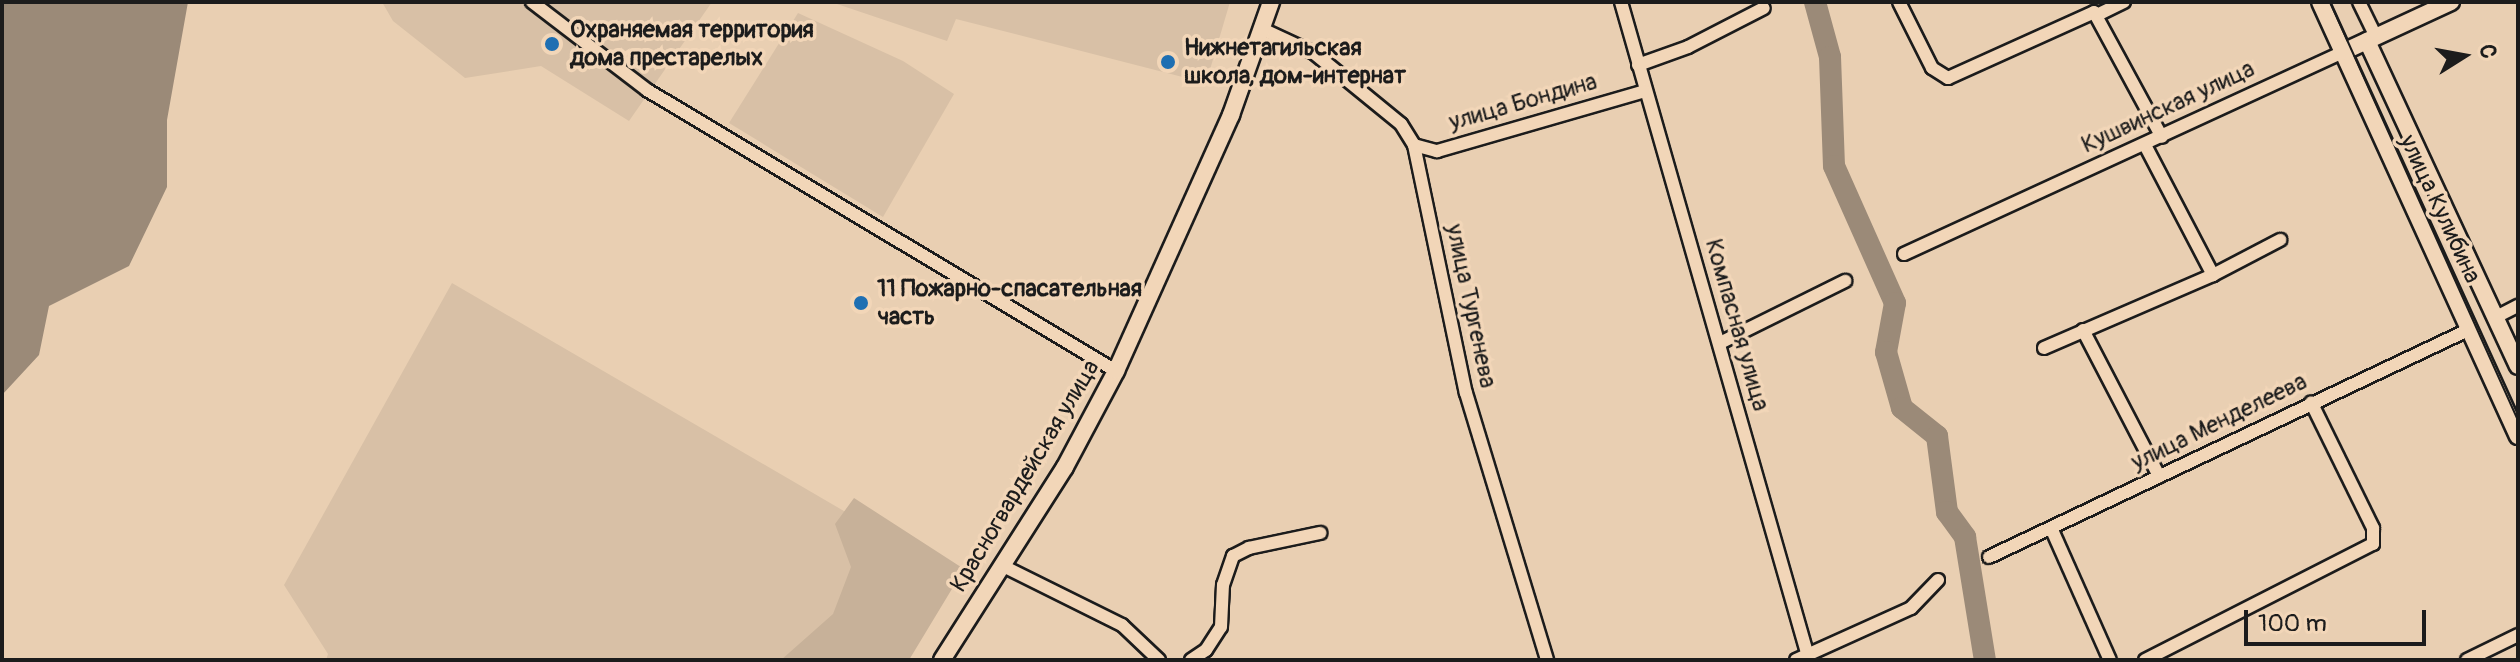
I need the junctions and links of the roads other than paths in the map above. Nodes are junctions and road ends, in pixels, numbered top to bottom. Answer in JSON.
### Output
{"nodes":[{"id":1,"x":532,"y":2,"type":"edge"},
{"id":2,"x":1271,"y":2,"type":"edge"},
{"id":3,"x":1621,"y":2,"type":"edge"},
{"id":4,"x":1899,"y":2,"type":"edge"},
{"id":5,"x":2124,"y":2,"type":"edge"},
{"id":6,"x":2320,"y":2,"type":"edge"},
{"id":7,"x":2359,"y":2,"type":"edge"},
{"id":8,"x":2451,"y":2,"type":"edge"},
{"id":9,"x":1764,"y":8,"type":"dead end"},
{"id":10,"x":2097,"y":15,"type":"junction"},
{"id":11,"x":1262,"y":29,"type":"junction"},
{"id":12,"x":2372,"y":39,"type":"junction"},
{"id":13,"x":2343,"y":52,"type":"junction"},
{"id":14,"x":1638,"y":65,"type":"junction"},
{"id":15,"x":1645,"y":91,"type":"junction"},
{"id":16,"x":2162,"y":137,"type":"junction"},
{"id":17,"x":1414,"y":145,"type":"junction"},
{"id":18,"x":2145,"y":145,"type":"junction"},
{"id":19,"x":2280,"y":240,"type":"dead end"},
{"id":20,"x":1904,"y":254,"type":"dead end"},
{"id":21,"x":2213,"y":275,"type":"junction"},
{"id":22,"x":1845,"y":281,"type":"dead end"},
{"id":23,"x":2518,"y":306,"type":"edge"},
{"id":24,"x":2496,"y":317,"type":"junction"},
{"id":25,"x":2470,"y":329,"type":"junction"},
{"id":26,"x":2083,"y":330,"type":"junction"},
{"id":27,"x":1720,"y":343,"type":"junction"},
{"id":28,"x":2044,"y":348,"type":"dead end"},
{"id":29,"x":2518,"y":366,"type":"edge"},
{"id":30,"x":1116,"y":371,"type":"junction"},
{"id":31,"x":2311,"y":402,"type":"junction"},
{"id":32,"x":2518,"y":436,"type":"edge"},
{"id":33,"x":2159,"y":476,"type":"junction"},
{"id":34,"x":2052,"y":530,"type":"junction"},
{"id":35,"x":1320,"y":533,"type":"dead end"},
{"id":36,"x":1989,"y":557,"type":"dead end"},
{"id":37,"x":1003,"y":566,"type":"junction"},
{"id":38,"x":1938,"y":580,"type":"dead end"},
{"id":39,"x":2518,"y":635,"type":"edge"},
{"id":40,"x":1804,"y":658,"type":"edge"},
{"id":41,"x":942,"y":660,"type":"edge"},
{"id":42,"x":1159,"y":660,"type":"edge"},
{"id":43,"x":1191,"y":660,"type":"edge"},
{"id":44,"x":1547,"y":660,"type":"edge"},
{"id":45,"x":2110,"y":660,"type":"edge"},
{"id":46,"x":2145,"y":660,"type":"edge"},
{"id":47,"x":2467,"y":660,"type":"edge"}],
"edges":[{"from":1,"to":30,"type":"street"},
{"from":2,"to":11,"type":"main road","name":"Красногвардейская улица"},
{"from":3,"to":14,"type":"street","name":"Компасная улица"},
{"from":4,"to":10,"type":"street"},
{"from":5,"to":10,"type":"street"},
{"from":6,"to":13,"type":"main road","name":"улица Кулибина"},
{"from":7,"to":12,"type":"street"},
{"from":8,"to":12,"type":"main road","name":"Кушвинская улица"},
{"from":9,"to":14,"type":"street"},
{"from":10,"to":16,"type":"street"},
{"from":11,"to":17,"type":"street","name":"улица Тургенева"},
{"from":11,"to":30,"type":"main road","name":"Красногвардейская улица"},
{"from":12,"to":13,"type":"main road","name":"Кушвинская улица"},
{"from":12,"to":24,"type":"main road","name":"улица Кулибина"},
{"from":13,"to":16,"type":"street","name":"Кушвинская улица"},
{"from":13,"to":25,"type":"main road","name":"улица Кулибина"},
{"from":14,"to":15,"type":"street","name":"Компасная улица"},
{"from":15,"to":17,"type":"street","name":"улица Бондина"},
{"from":15,"to":27,"type":"street","name":"Компасная улица"},
{"from":16,"to":18,"type":"street","name":"Кушвинская улица"},
{"from":17,"to":44,"type":"street","name":"улица Тургенева"},
{"from":18,"to":20,"type":"street","name":"Кушвинская улица"},
{"from":18,"to":21,"type":"street"},
{"from":19,"to":21,"type":"street"},
{"from":21,"to":26,"type":"street"},
{"from":22,"to":27,"type":"street"},
{"from":23,"to":24,"type":"street"},
{"from":24,"to":29,"type":"main road","name":"улица Кулибина"},
{"from":25,"to":31,"type":"street","name":"улица Менделеева"},
{"from":25,"to":32,"type":"main road","name":"улица Кулибина"},
{"from":26,"to":28,"type":"street"},
{"from":26,"to":33,"type":"street"},
{"from":27,"to":40,"type":"street","name":"Компасная улица"},
{"from":30,"to":37,"type":"main road","name":"Красногвардейская улица"},
{"from":31,"to":33,"type":"street","name":"улица Менделеева"},
{"from":31,"to":46,"type":"street"},
{"from":33,"to":34,"type":"street","name":"улица Менделеева"},
{"from":34,"to":36,"type":"street","name":"улица Менделеева"},
{"from":34,"to":45,"type":"street"},
{"from":35,"to":43,"type":"street"},
{"from":37,"to":41,"type":"main road","name":"Красногвардейская улица"},
{"from":37,"to":42,"type":"street"},
{"from":38,"to":40,"type":"street"},
{"from":39,"to":47,"type":"street"}]}
